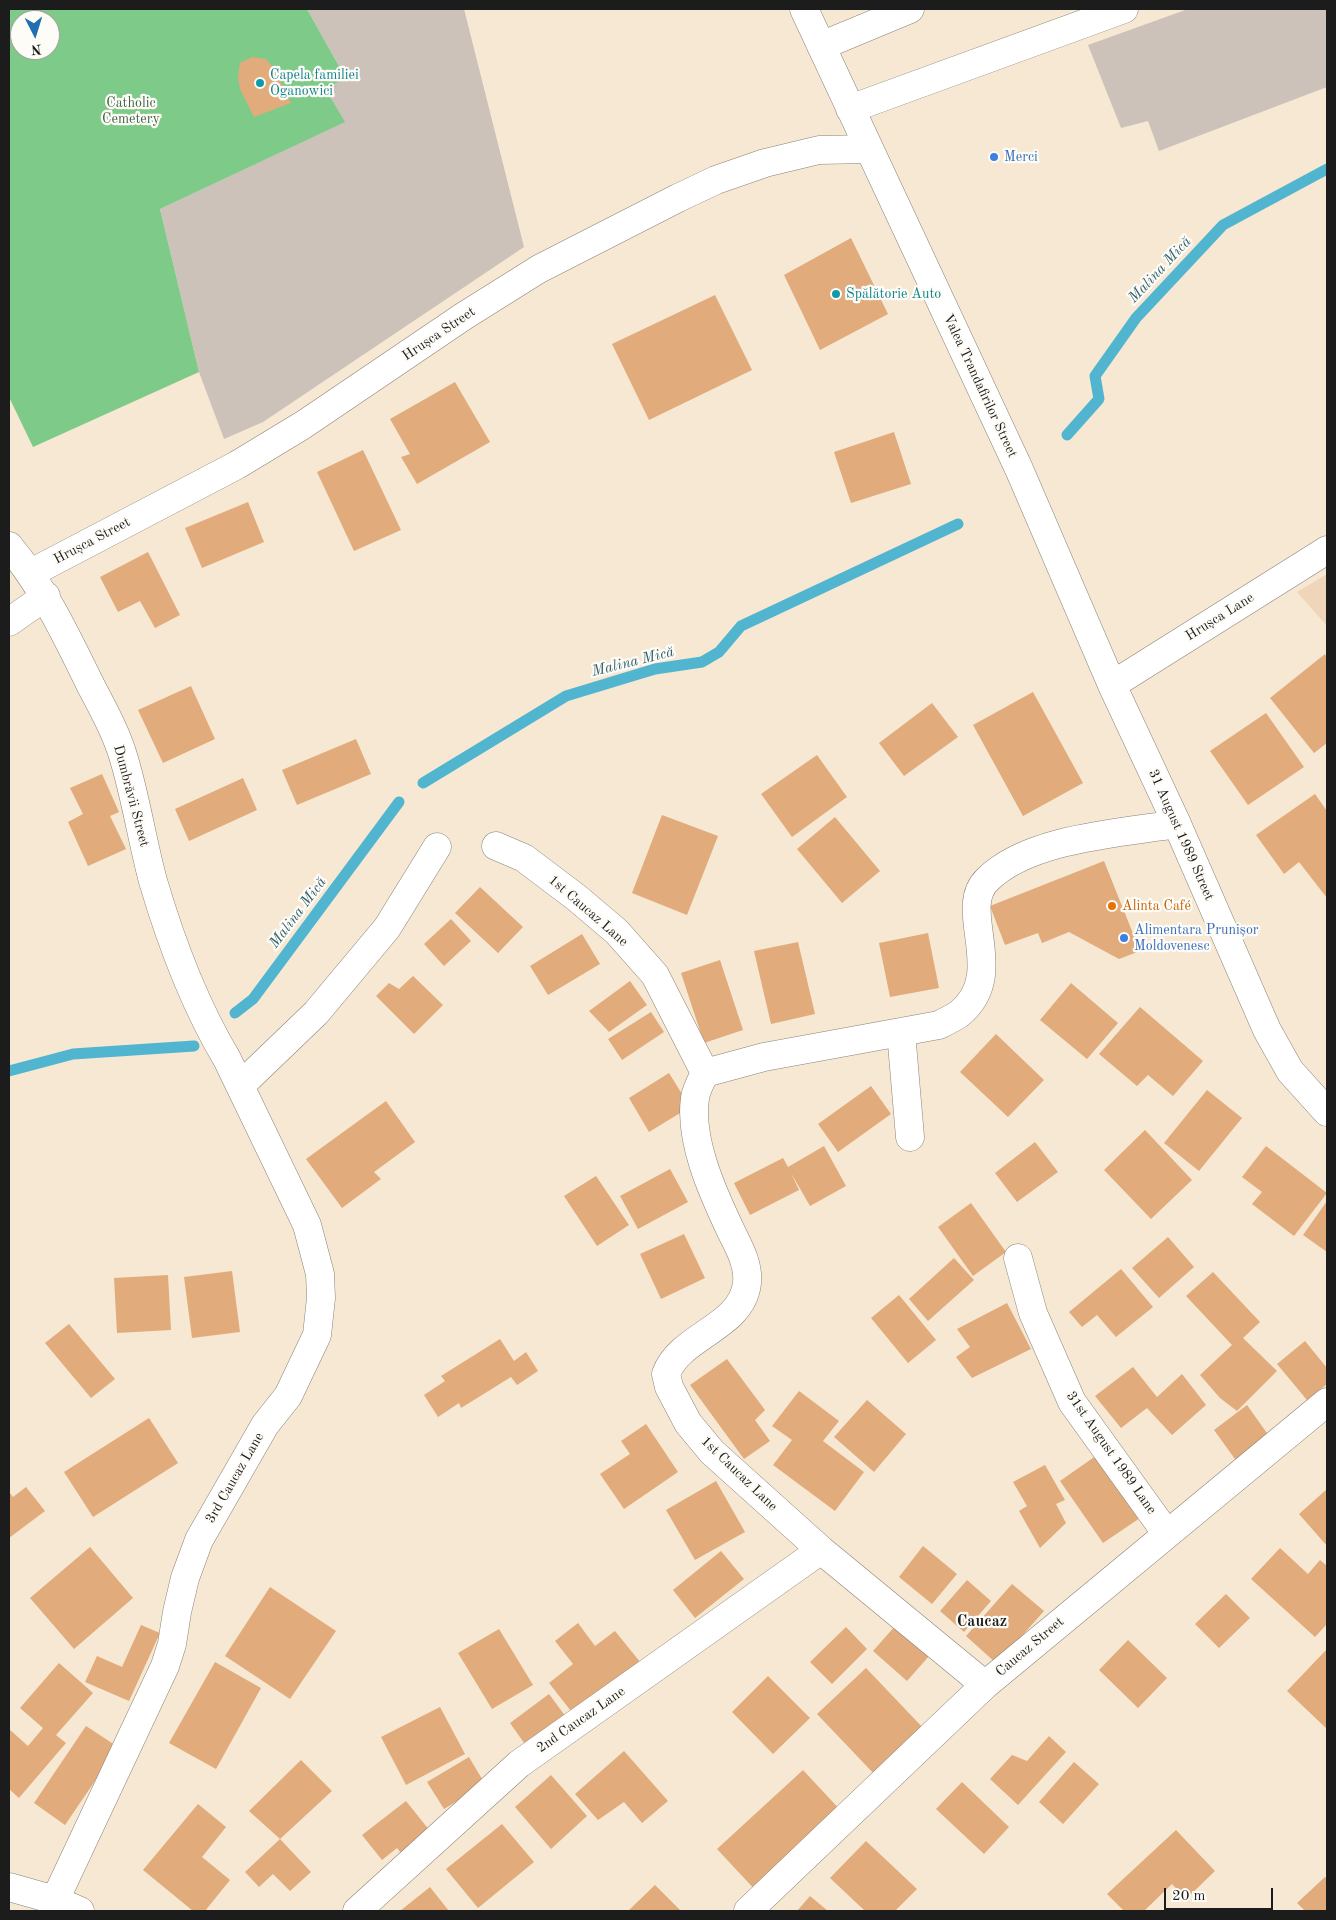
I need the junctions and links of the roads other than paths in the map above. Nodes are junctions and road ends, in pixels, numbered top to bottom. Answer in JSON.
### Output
{"nodes":[{"id":1,"x":804,"y":9,"type":"edge"},
{"id":2,"x":910,"y":9,"type":"edge"},
{"id":3,"x":1124,"y":9,"type":"edge"},
{"id":4,"x":821,"y":46,"type":"junction"},
{"id":5,"x":850,"y":109,"type":"junction"},
{"id":6,"x":868,"y":149,"type":"junction"},
{"id":7,"x":9,"y":546,"type":"edge"},
{"id":8,"x":1327,"y":550,"type":"edge"},
{"id":9,"x":31,"y":573,"type":"junction"},
{"id":10,"x":46,"y":596,"type":"junction"},
{"id":11,"x":9,"y":622,"type":"edge"},
{"id":12,"x":1112,"y":685,"type":"junction"},
{"id":13,"x":1177,"y":824,"type":"junction"},
{"id":14,"x":437,"y":846,"type":"dead end"},
{"id":15,"x":496,"y":846,"type":"dead end"},
{"id":16,"x":901,"y":1032,"type":"junction"},
{"id":17,"x":227,"y":1059,"type":"joint"},
{"id":18,"x":705,"y":1073,"type":"junction"},
{"id":19,"x":240,"y":1086,"type":"junction"},
{"id":20,"x":1327,"y":1112,"type":"edge"},
{"id":21,"x":910,"y":1138,"type":"dead end"},
{"id":22,"x":1018,"y":1258,"type":"dead end"},
{"id":23,"x":1327,"y":1402,"type":"edge"},
{"id":24,"x":1167,"y":1534,"type":"junction"},
{"id":25,"x":821,"y":1550,"type":"junction"},
{"id":26,"x":985,"y":1685,"type":"junction"},
{"id":27,"x":9,"y":1888,"type":"edge"},
{"id":28,"x":56,"y":1906,"type":"edge"},
{"id":29,"x":80,"y":1911,"type":"edge"},
{"id":30,"x":357,"y":1911,"type":"edge"},
{"id":31,"x":748,"y":1911,"type":"edge"}],
"edges":[{"from":1,"to":4,"type":"street","name":"Valea Trandafirilor Street"},
{"from":2,"to":4,"type":"street"},
{"from":3,"to":5,"type":"street"},
{"from":4,"to":5,"type":"street","name":"Valea Trandafirilor Street"},
{"from":5,"to":6,"type":"street","name":"Valea Trandafirilor Street"},
{"from":6,"to":9,"type":"street","name":"Hrușca Street"},
{"from":6,"to":12,"type":"street","name":"Valea Trandafirilor Street"},
{"from":7,"to":9,"type":"street","name":"Dumbrăvii Street"},
{"from":8,"to":12,"type":"street","name":"Hrușca Lane"},
{"from":9,"to":10,"type":"street","name":"Dumbrăvii Street"},
{"from":10,"to":11,"type":"street"},
{"from":10,"to":17,"type":"street","name":"Dumbrăvii Street"},
{"from":12,"to":13,"type":"street","name":"31 August 1989 Street"},
{"from":13,"to":16,"type":"street"},
{"from":13,"to":20,"type":"street","name":"31 August 1989 Street"},
{"from":14,"to":19,"type":"street"},
{"from":15,"to":18,"type":"street","name":"1st Caucaz Lane"},
{"from":16,"to":18,"type":"street"},
{"from":16,"to":21,"type":"street"},
{"from":17,"to":19,"type":"street","name":"3rd Caucaz Lane"},
{"from":18,"to":25,"type":"street","name":"1st Caucaz Lane"},
{"from":19,"to":28,"type":"street","name":"3rd Caucaz Lane"},
{"from":22,"to":24,"type":"street","name":"31st August 1989 Lane"},
{"from":23,"to":24,"type":"street","name":"Caucaz Street"},
{"from":24,"to":26,"type":"street","name":"Caucaz Street"},
{"from":25,"to":26,"type":"street","name":"1st Caucaz Lane"},
{"from":25,"to":30,"type":"street","name":"2nd Caucaz Lane"},
{"from":26,"to":31,"type":"street","name":"Caucaz Street"},
{"from":27,"to":28,"type":"street"},
{"from":28,"to":29,"type":"street"}]}
